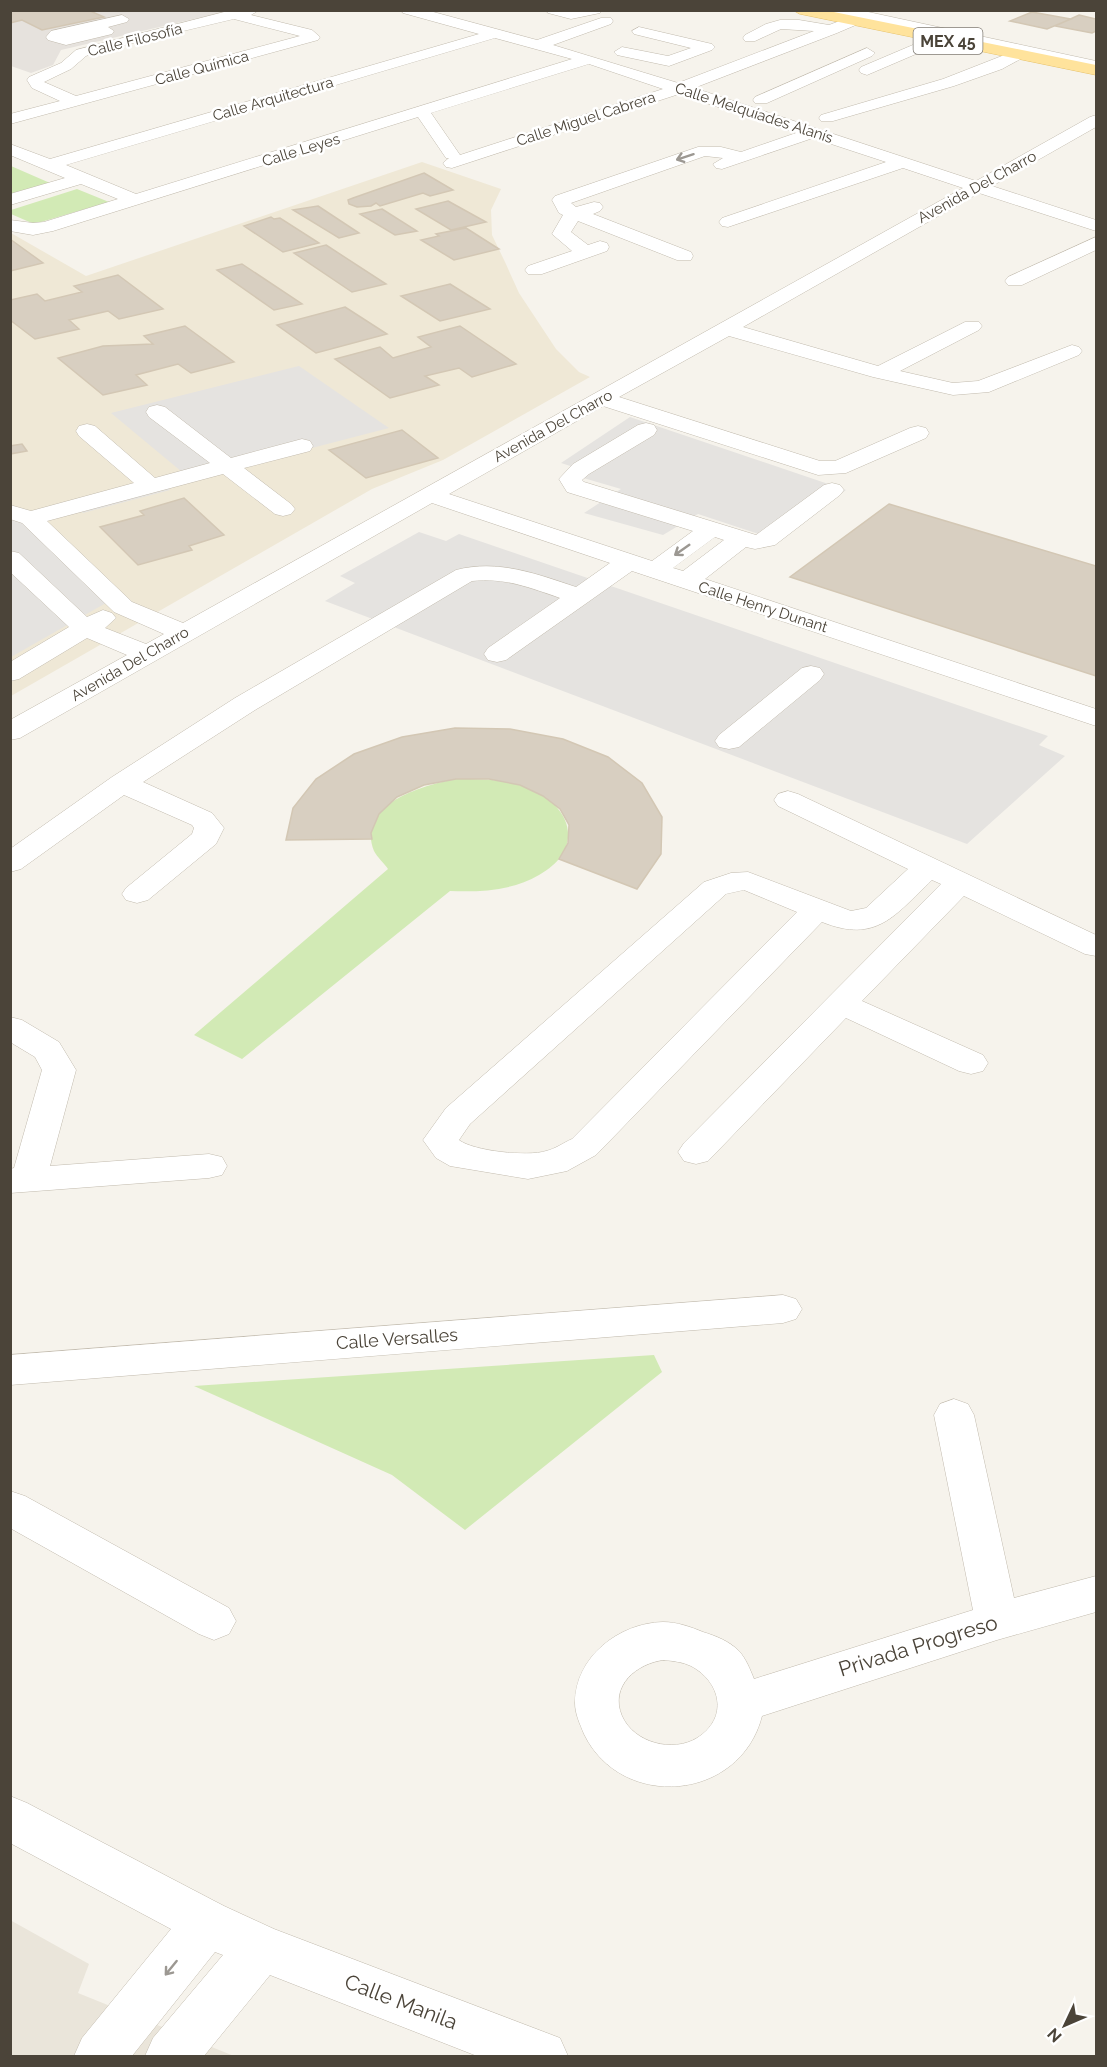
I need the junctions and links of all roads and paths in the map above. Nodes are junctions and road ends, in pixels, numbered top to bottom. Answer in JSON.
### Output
{"nodes":[{"id":1,"x":199,"y":10,"type":"edge"},
{"id":2,"x":252,"y":10,"type":"edge"},
{"id":3,"x":408,"y":10,"type":"edge"},
{"id":4,"x":554,"y":10,"type":"edge"},
{"id":5,"x":800,"y":10,"type":"edge"},
{"id":6,"x":836,"y":10,"type":"edge"},
{"id":7,"x":886,"y":10,"type":"edge"},
{"id":8,"x":135,"y":15,"type":"dead end"},
{"id":9,"x":234,"y":15,"type":"junction"},
{"id":10,"x":601,"y":16,"type":"edge"},
{"id":11,"x":860,"y":16,"type":"edge"},
{"id":12,"x":834,"y":30,"type":"junction"},
{"id":13,"x":639,"y":31,"type":"dead end"},
{"id":14,"x":497,"y":33,"type":"junction"},
{"id":15,"x":558,"y":39,"type":"junction"},
{"id":16,"x":612,"y":39,"type":"dead end"},
{"id":17,"x":939,"y":39,"type":"junction"},
{"id":18,"x":807,"y":40,"type":"junction"},
{"id":19,"x":541,"y":44,"type":"junction"},
{"id":20,"x":720,"y":50,"type":"dead end"},
{"id":21,"x":1096,"y":52,"type":"edge"},
{"id":22,"x":867,"y":53,"type":"dead end"},
{"id":23,"x":592,"y":54,"type":"junction"},
{"id":24,"x":690,"y":54,"type":"junction"},
{"id":25,"x":1019,"y":55,"type":"junction"},
{"id":26,"x":1096,"y":59,"type":"edge"},
{"id":27,"x":1096,"y":66,"type":"edge"},
{"id":28,"x":827,"y":70,"type":"junction"},
{"id":29,"x":1096,"y":70,"type":"edge"},
{"id":30,"x":878,"y":79,"type":"junction"},
{"id":31,"x":678,"y":89,"type":"junction"},
{"id":32,"x":916,"y":92,"type":"junction"},
{"id":33,"x":761,"y":100,"type":"dead end"},
{"id":34,"x":76,"y":102,"type":"junction"},
{"id":35,"x":422,"y":112,"type":"junction"},
{"id":36,"x":827,"y":118,"type":"dead end"},
{"id":37,"x":10,"y":119,"type":"edge"},
{"id":38,"x":1096,"y":120,"type":"edge"},
{"id":39,"x":814,"y":132,"type":"junction"},
{"id":40,"x":10,"y":149,"type":"edge"},
{"id":41,"x":741,"y":157,"type":"junction"},
{"id":42,"x":904,"y":162,"type":"junction"},
{"id":43,"x":49,"y":165,"type":"junction"},
{"id":44,"x":710,"y":168,"type":"dead end"},
{"id":45,"x":81,"y":178,"type":"junction"},
{"id":46,"x":980,"y":186,"type":"junction"},
{"id":47,"x":10,"y":200,"type":"edge"},
{"id":48,"x":136,"y":200,"type":"junction"},
{"id":49,"x":615,"y":200,"type":"dead end"},
{"id":50,"x":576,"y":213,"type":"junction"},
{"id":51,"x":728,"y":222,"type":"dead end"},
{"id":52,"x":10,"y":225,"type":"edge"},
{"id":53,"x":1096,"y":225,"type":"edge"},
{"id":54,"x":632,"y":236,"type":"junction"},
{"id":55,"x":1092,"y":250,"type":"edge"},
{"id":56,"x":586,"y":252,"type":"junction"},
{"id":57,"x":684,"y":256,"type":"dead end"},
{"id":58,"x":535,"y":270,"type":"dead end"},
{"id":59,"x":1015,"y":281,"type":"dead end"},
{"id":60,"x":972,"y":326,"type":"dead end"},
{"id":61,"x":728,"y":328,"type":"junction"},
{"id":62,"x":1072,"y":351,"type":"dead end"},
{"id":63,"x":880,"y":373,"type":"junction"},
{"id":64,"x":602,"y":399,"type":"junction"},
{"id":65,"x":157,"y":412,"type":"dead end"},
{"id":66,"x":646,"y":430,"type":"dead end"},
{"id":67,"x":87,"y":431,"type":"dead end"},
{"id":68,"x":918,"y":433,"type":"dead end"},
{"id":69,"x":302,"y":446,"type":"dead end"},
{"id":70,"x":228,"y":466,"type":"junction"},
{"id":71,"x":152,"y":487,"type":"junction"},
{"id":72,"x":832,"y":490,"type":"dead end"},
{"id":73,"x":430,"y":495,"type":"junction"},
{"id":74,"x":283,"y":509,"type":"dead end"},
{"id":75,"x":20,"y":515,"type":"edge"},
{"id":76,"x":710,"y":530,"type":"junction"},
{"id":77,"x":741,"y":539,"type":"junction"},
{"id":78,"x":10,"y":558,"type":"edge"},
{"id":79,"x":628,"y":562,"type":"junction"},
{"id":80,"x":654,"y":571,"type":"junction"},
{"id":81,"x":686,"y":581,"type":"junction"},
{"id":82,"x":580,"y":596,"type":"junction"},
{"id":83,"x":123,"y":608,"type":"junction"},
{"id":84,"x":84,"y":628,"type":"junction"},
{"id":85,"x":183,"y":633,"type":"junction"},
{"id":86,"x":147,"y":654,"type":"junction"},
{"id":87,"x":497,"y":654,"type":"dead end"},
{"id":88,"x":10,"y":674,"type":"edge"},
{"id":89,"x":812,"y":674,"type":"dead end"},
{"id":90,"x":1096,"y":718,"type":"edge"},
{"id":91,"x":10,"y":732,"type":"edge"},
{"id":92,"x":729,"y":741,"type":"dead end"},
{"id":93,"x":122,"y":783,"type":"junction"},
{"id":94,"x":788,"y":800,"type":"dead end"},
{"id":95,"x":10,"y":863,"type":"edge"},
{"id":96,"x":928,"y":867,"type":"junction"},
{"id":97,"x":959,"y":883,"type":"junction"},
{"id":98,"x":137,"y":894,"type":"dead end"},
{"id":99,"x":817,"y":909,"type":"junction"},
{"id":100,"x":1096,"y":947,"type":"edge"},
{"id":101,"x":840,"y":1003,"type":"junction"},
{"id":102,"x":10,"y":1026,"type":"edge"},
{"id":103,"x":971,"y":1063,"type":"dead end"},
{"id":104,"x":696,"y":1152,"type":"dead end"},
{"id":105,"x":209,"y":1167,"type":"dead end"},
{"id":106,"x":19,"y":1180,"type":"edge"},
{"id":107,"x":783,"y":1309,"type":"dead end"},
{"id":108,"x":10,"y":1370,"type":"edge"},
{"id":109,"x":954,"y":1415,"type":"dead end"},
{"id":110,"x":10,"y":1508,"type":"edge"},
{"id":111,"x":1096,"y":1594,"type":"edge"},
{"id":112,"x":214,"y":1621,"type":"dead end"},
{"id":113,"x":997,"y":1621,"type":"junction"},
{"id":114,"x":740,"y":1703,"type":"dead end"},
{"id":115,"x":10,"y":1818,"type":"edge"},
{"id":116,"x":207,"y":1923,"type":"junction"},
{"id":117,"x":261,"y":1948,"type":"junction"},
{"id":118,"x":100,"y":2056,"type":"edge"},
{"id":119,"x":171,"y":2056,"type":"edge"},
{"id":120,"x":542,"y":2056,"type":"edge"}],
"edges":[{"from":1,"to":8,"type":"street"},
{"from":2,"to":9,"type":"street","name":"Calle Filosofía"},
{"from":3,"to":14,"type":"street","name":"Calle Melquíades Alanís"},
{"from":4,"to":10,"type":"street"},
{"from":5,"to":11,"type":"main road","number":"MEX 45"},
{"from":6,"to":27,"type":"street"},
{"from":7,"to":21,"type":"main road","number":"MEX 45"},
{"from":9,"to":34,"type":"street","name":"Calle Filosofía"},
{"from":9,"to":34,"type":"street","name":"Calle Química"},
{"from":10,"to":15,"type":"street"},
{"from":11,"to":12,"type":"street","name":"Calle Miguel Cabrera"},
{"from":11,"to":17,"type":"main road","number":"MEX 45"},
{"from":11,"to":26,"type":"street"},
{"from":12,"to":18,"type":"street","name":"Calle Miguel Cabrera"},
{"from":12,"to":18,"type":"street"},
{"from":13,"to":24,"type":"street"},
{"from":14,"to":19,"type":"street","name":"Calle Melquíades Alanís"},
{"from":14,"to":43,"type":"street","name":"Calle Arquitectura"},
{"from":15,"to":19,"type":"street"},
{"from":15,"to":23,"type":"street"},
{"from":16,"to":24,"type":"street"},
{"from":17,"to":25,"type":"main road","number":"MEX 45"},
{"from":17,"to":30,"type":"street"},
{"from":18,"to":31,"type":"street","name":"Calle Miguel Cabrera"},
{"from":19,"to":23,"type":"street","name":"Calle Melquíades Alanís"},
{"from":20,"to":23,"type":"street"},
{"from":22,"to":28,"type":"street"},
{"from":23,"to":24,"type":"street"},
{"from":23,"to":31,"type":"street","name":"Calle Melquíades Alanís"},
{"from":23,"to":35,"type":"street","name":"Calle Leyes"},
{"from":25,"to":29,"type":"main road","number":"MEX 45"},
{"from":25,"to":32,"type":"street"},
{"from":28,"to":30,"type":"street"},
{"from":28,"to":33,"type":"street"},
{"from":30,"to":32,"type":"street"},
{"from":31,"to":35,"type":"street","name":"Calle Miguel Cabrera"},
{"from":31,"to":39,"type":"street","name":"Calle Melquíades Alanís"},
{"from":32,"to":36,"type":"street"},
{"from":34,"to":37,"type":"street","name":"Calle Química"},
{"from":35,"to":48,"type":"street","name":"Calle Leyes"},
{"from":38,"to":46,"type":"street","name":"Avenida Del Charro"},
{"from":39,"to":41,"type":"street"},
{"from":39,"to":42,"type":"street","name":"Calle Melquíades Alanís"},
{"from":40,"to":43,"type":"street"},
{"from":41,"to":44,"type":"street"},
{"from":41,"to":50,"type":"street","one_way":true},
{"from":42,"to":46,"type":"street","name":"Calle Melquíades Alanís"},
{"from":42,"to":51,"type":"street"},
{"from":43,"to":45,"type":"street"},
{"from":45,"to":47,"type":"street"},
{"from":45,"to":48,"type":"street"},
{"from":46,"to":53,"type":"street","name":"Calle Melquíades Alanís"},
{"from":46,"to":61,"type":"street","name":"Avenida Del Charro"},
{"from":48,"to":52,"type":"street","name":"Calle Leyes"},
{"from":49,"to":50,"type":"street"},
{"from":50,"to":54,"type":"street"},
{"from":50,"to":56,"type":"street"},
{"from":54,"to":56,"type":"street"},
{"from":54,"to":57,"type":"street"},
{"from":55,"to":59,"type":"street"},
{"from":56,"to":58,"type":"street"},
{"from":60,"to":63,"type":"street"},
{"from":61,"to":63,"type":"street"},
{"from":61,"to":64,"type":"street","name":"Avenida Del Charro"},
{"from":62,"to":63,"type":"street"},
{"from":64,"to":68,"type":"street"},
{"from":64,"to":73,"type":"street","name":"Avenida Del Charro"},
{"from":65,"to":70,"type":"street"},
{"from":66,"to":76,"type":"street"},
{"from":67,"to":71,"type":"street"},
{"from":69,"to":70,"type":"street"},
{"from":70,"to":71,"type":"street"},
{"from":70,"to":74,"type":"street"},
{"from":71,"to":75,"type":"street"},
{"from":72,"to":77,"type":"street"},
{"from":73,"to":79,"type":"street","name":"Calle Henry Dunant"},
{"from":73,"to":85,"type":"street","name":"Avenida Del Charro"},
{"from":75,"to":83,"type":"street"},
{"from":76,"to":77,"type":"street"},
{"from":76,"to":80,"type":"street","one_way":true},
{"from":77,"to":81,"type":"street"},
{"from":78,"to":84,"type":"street"},
{"from":79,"to":80,"type":"street","name":"Calle Henry Dunant"},
{"from":79,"to":82,"type":"street"},
{"from":80,"to":81,"type":"street","name":"Calle Henry Dunant"},
{"from":81,"to":90,"type":"street","name":"Calle Henry Dunant"},
{"from":82,"to":87,"type":"street"},
{"from":82,"to":93,"type":"street"},
{"from":83,"to":84,"type":"street"},
{"from":83,"to":85,"type":"street"},
{"from":84,"to":86,"type":"street"},
{"from":84,"to":88,"type":"street"},
{"from":85,"to":86,"type":"street","name":"Avenida Del Charro"},
{"from":86,"to":91,"type":"street","name":"Avenida Del Charro"},
{"from":89,"to":92,"type":"street"},
{"from":93,"to":95,"type":"street"},
{"from":93,"to":98,"type":"street"},
{"from":94,"to":96,"type":"street"},
{"from":96,"to":97,"type":"street"},
{"from":96,"to":99,"type":"street"},
{"from":97,"to":100,"type":"street"},
{"from":97,"to":101,"type":"street"},
{"from":99,"to":99,"type":"street"},
{"from":101,"to":103,"type":"street"},
{"from":101,"to":104,"type":"street"},
{"from":102,"to":106,"type":"street"},
{"from":105,"to":106,"type":"street"},
{"from":107,"to":108,"type":"street","name":"Calle Versalles"},
{"from":109,"to":113,"type":"street"},
{"from":110,"to":112,"type":"street"},
{"from":111,"to":113,"type":"street","name":"Privada Progreso"},
{"from":113,"to":114,"type":"street","name":"Privada Progreso"},
{"from":115,"to":116,"type":"street","name":"Calle Manila"},
{"from":116,"to":117,"type":"street","name":"Calle Manila"},
{"from":116,"to":118,"type":"street","one_way":true},
{"from":117,"to":119,"type":"street"},
{"from":117,"to":120,"type":"street","name":"Calle Manila"}]}
